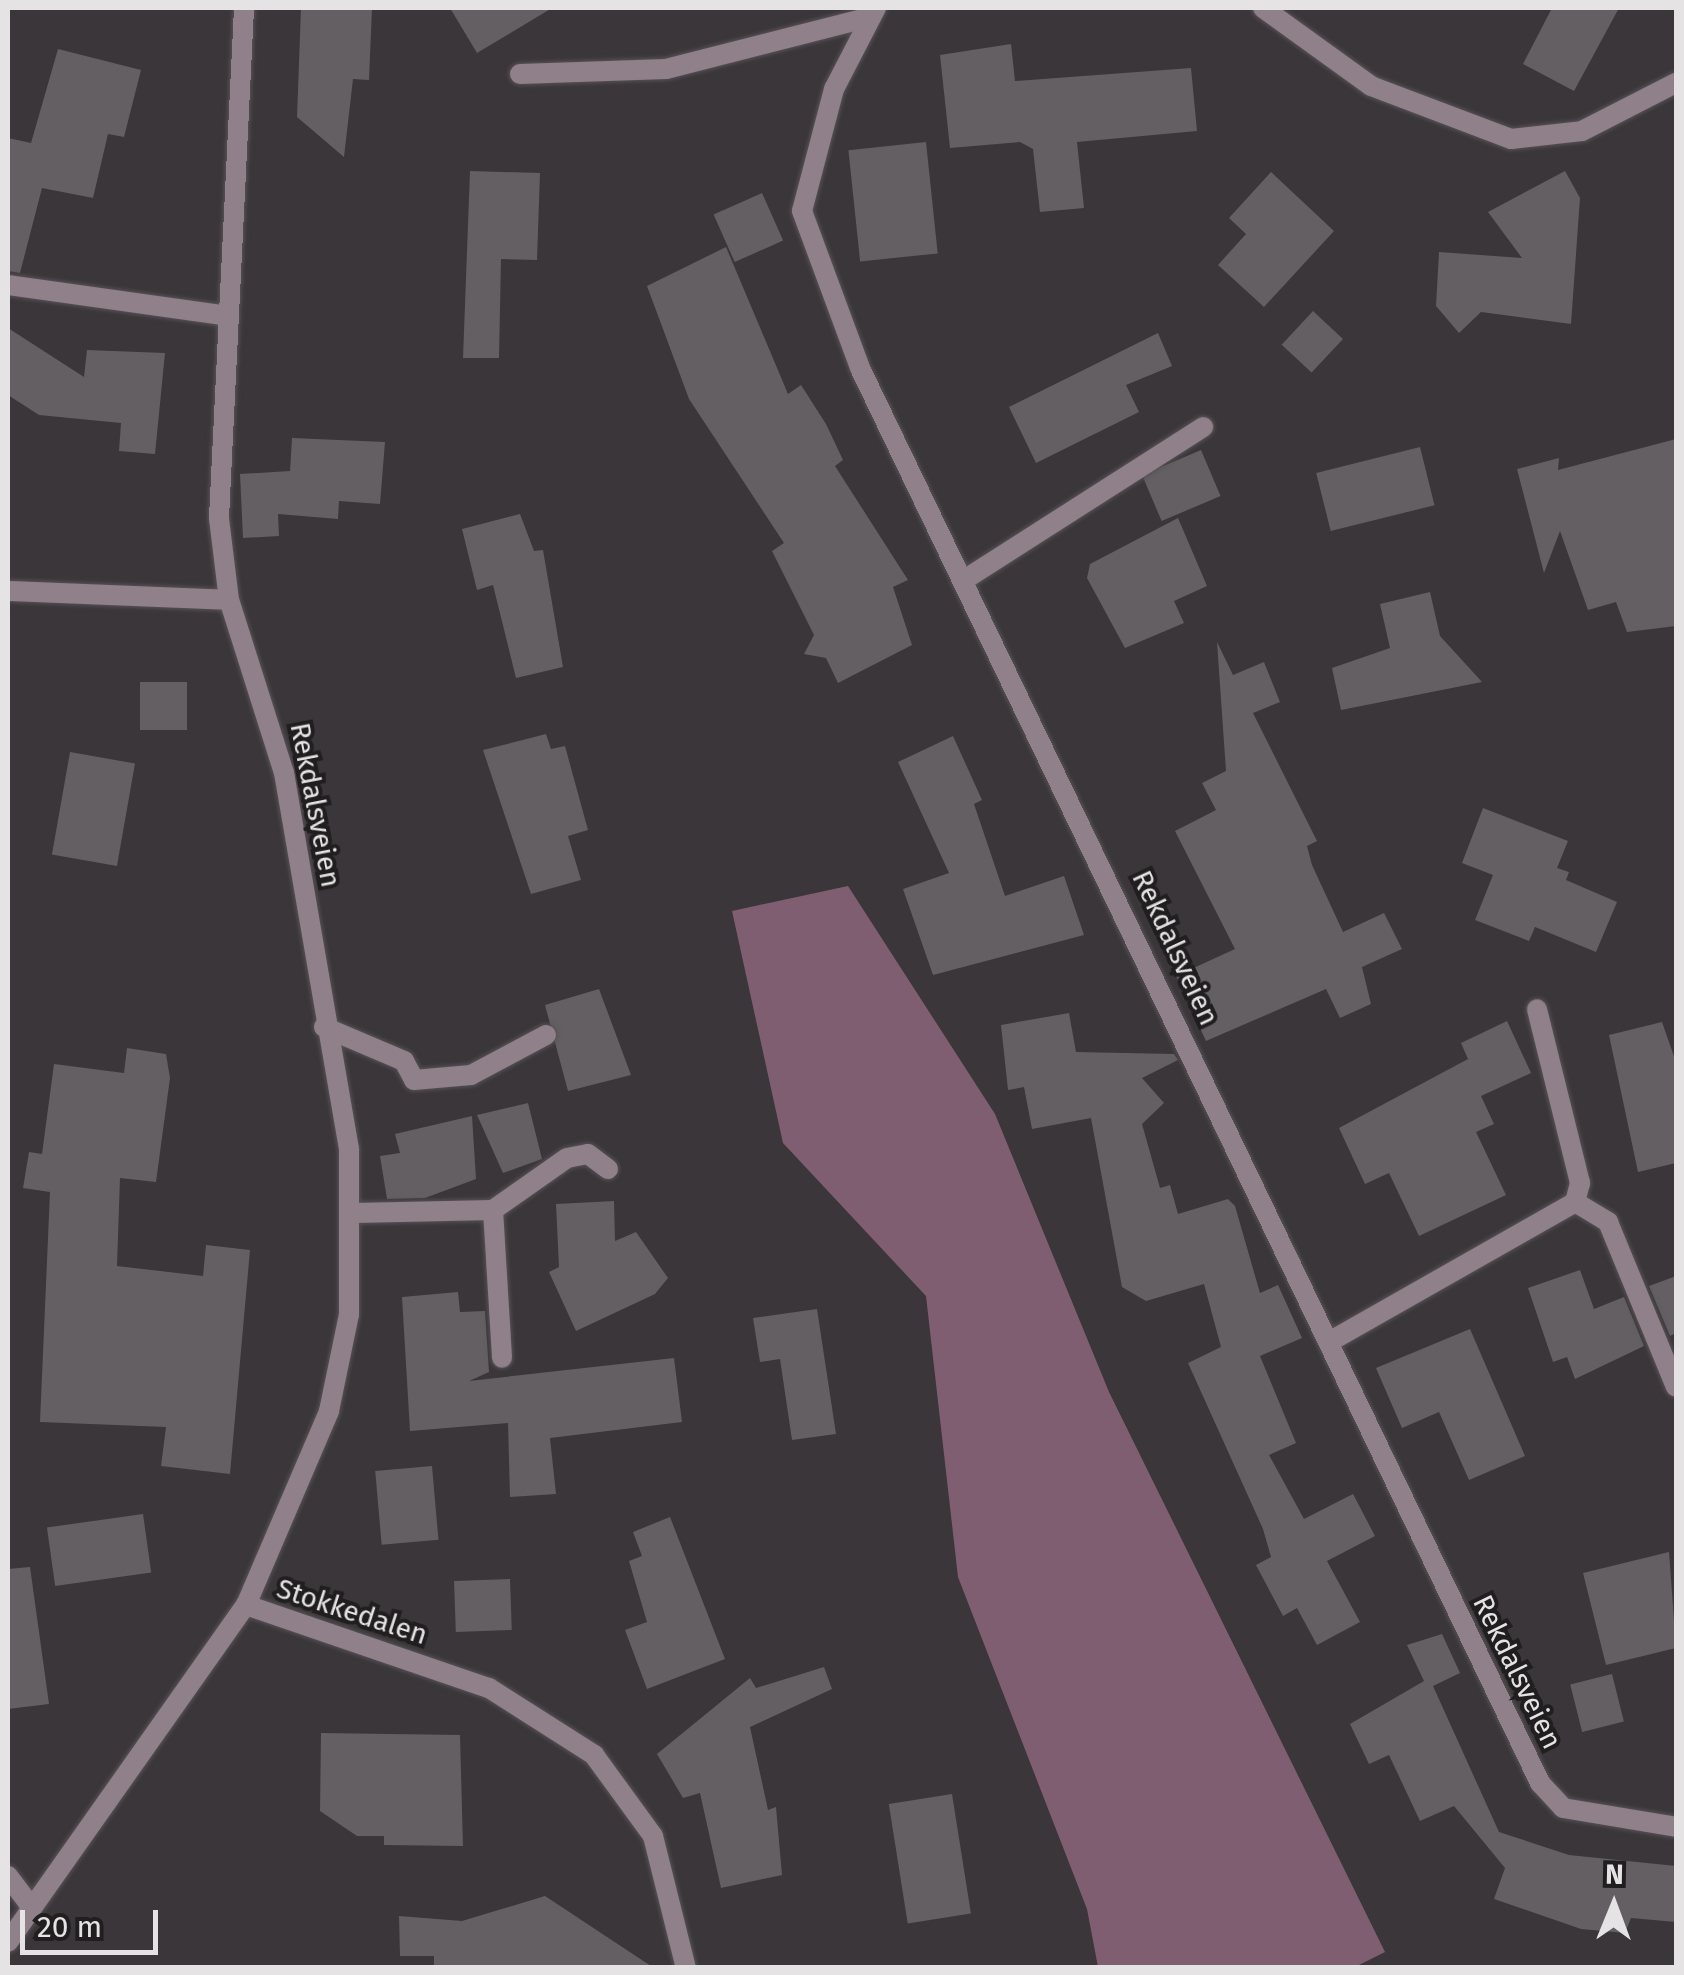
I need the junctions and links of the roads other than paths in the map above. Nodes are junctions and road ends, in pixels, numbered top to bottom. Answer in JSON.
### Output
{"nodes":[{"id":1,"x":244,"y":8,"type":"edge"},
{"id":2,"x":1263,"y":8,"type":"edge"},
{"id":3,"x":873,"y":12,"type":"edge"},
{"id":4,"x":520,"y":74,"type":"dead end"},
{"id":5,"x":1676,"y":83,"type":"edge"},
{"id":6,"x":8,"y":285,"type":"edge"},
{"id":7,"x":229,"y":316,"type":"junction"},
{"id":8,"x":1204,"y":428,"type":"dead end"},
{"id":9,"x":964,"y":580,"type":"junction"},
{"id":10,"x":8,"y":591,"type":"edge"},
{"id":11,"x":229,"y":600,"type":"junction"},
{"id":12,"x":1537,"y":1009,"type":"dead end"},
{"id":13,"x":324,"y":1026,"type":"junction"},
{"id":14,"x":546,"y":1035,"type":"dead end"},
{"id":15,"x":608,"y":1169,"type":"dead end"},
{"id":16,"x":1575,"y":1202,"type":"junction"},
{"id":17,"x":493,"y":1210,"type":"junction"},
{"id":18,"x":354,"y":1212,"type":"junction"},
{"id":19,"x":1330,"y":1342,"type":"junction"},
{"id":20,"x":502,"y":1358,"type":"dead end"},
{"id":21,"x":1676,"y":1387,"type":"edge"},
{"id":22,"x":246,"y":1605,"type":"junction"},
{"id":23,"x":1676,"y":1827,"type":"edge"},
{"id":24,"x":8,"y":1876,"type":"edge"},
{"id":25,"x":31,"y":1906,"type":"junction"},
{"id":26,"x":8,"y":1942,"type":"edge"},
{"id":27,"x":686,"y":1968,"type":"edge"}],
"edges":[{"from":1,"to":7,"type":"street","name":"Rekdalsveien"},
{"from":2,"to":5,"type":"street"},
{"from":3,"to":4,"type":"street","name":"Rekdalsveien"},
{"from":3,"to":9,"type":"street","name":"Rekdalsveien"},
{"from":6,"to":7,"type":"street"},
{"from":7,"to":11,"type":"street","name":"Rekdalsveien"},
{"from":8,"to":9,"type":"street"},
{"from":9,"to":19,"type":"street","name":"Rekdalsveien"},
{"from":10,"to":11,"type":"street"},
{"from":11,"to":13,"type":"street","name":"Rekdalsveien"},
{"from":12,"to":16,"type":"street"},
{"from":13,"to":14,"type":"street"},
{"from":13,"to":18,"type":"street","name":"Rekdalsveien"},
{"from":15,"to":17,"type":"street"},
{"from":16,"to":19,"type":"street"},
{"from":16,"to":21,"type":"street"},
{"from":17,"to":18,"type":"street"},
{"from":17,"to":20,"type":"street"},
{"from":18,"to":22,"type":"street","name":"Rekdalsveien"},
{"from":19,"to":23,"type":"street","name":"Rekdalsveien"},
{"from":22,"to":25,"type":"street","name":"Stokkedalen"},
{"from":22,"to":27,"type":"street","name":"Stokkedalen"},
{"from":24,"to":25,"type":"street"},
{"from":25,"to":26,"type":"street","name":"Stokkedalen"}]}
